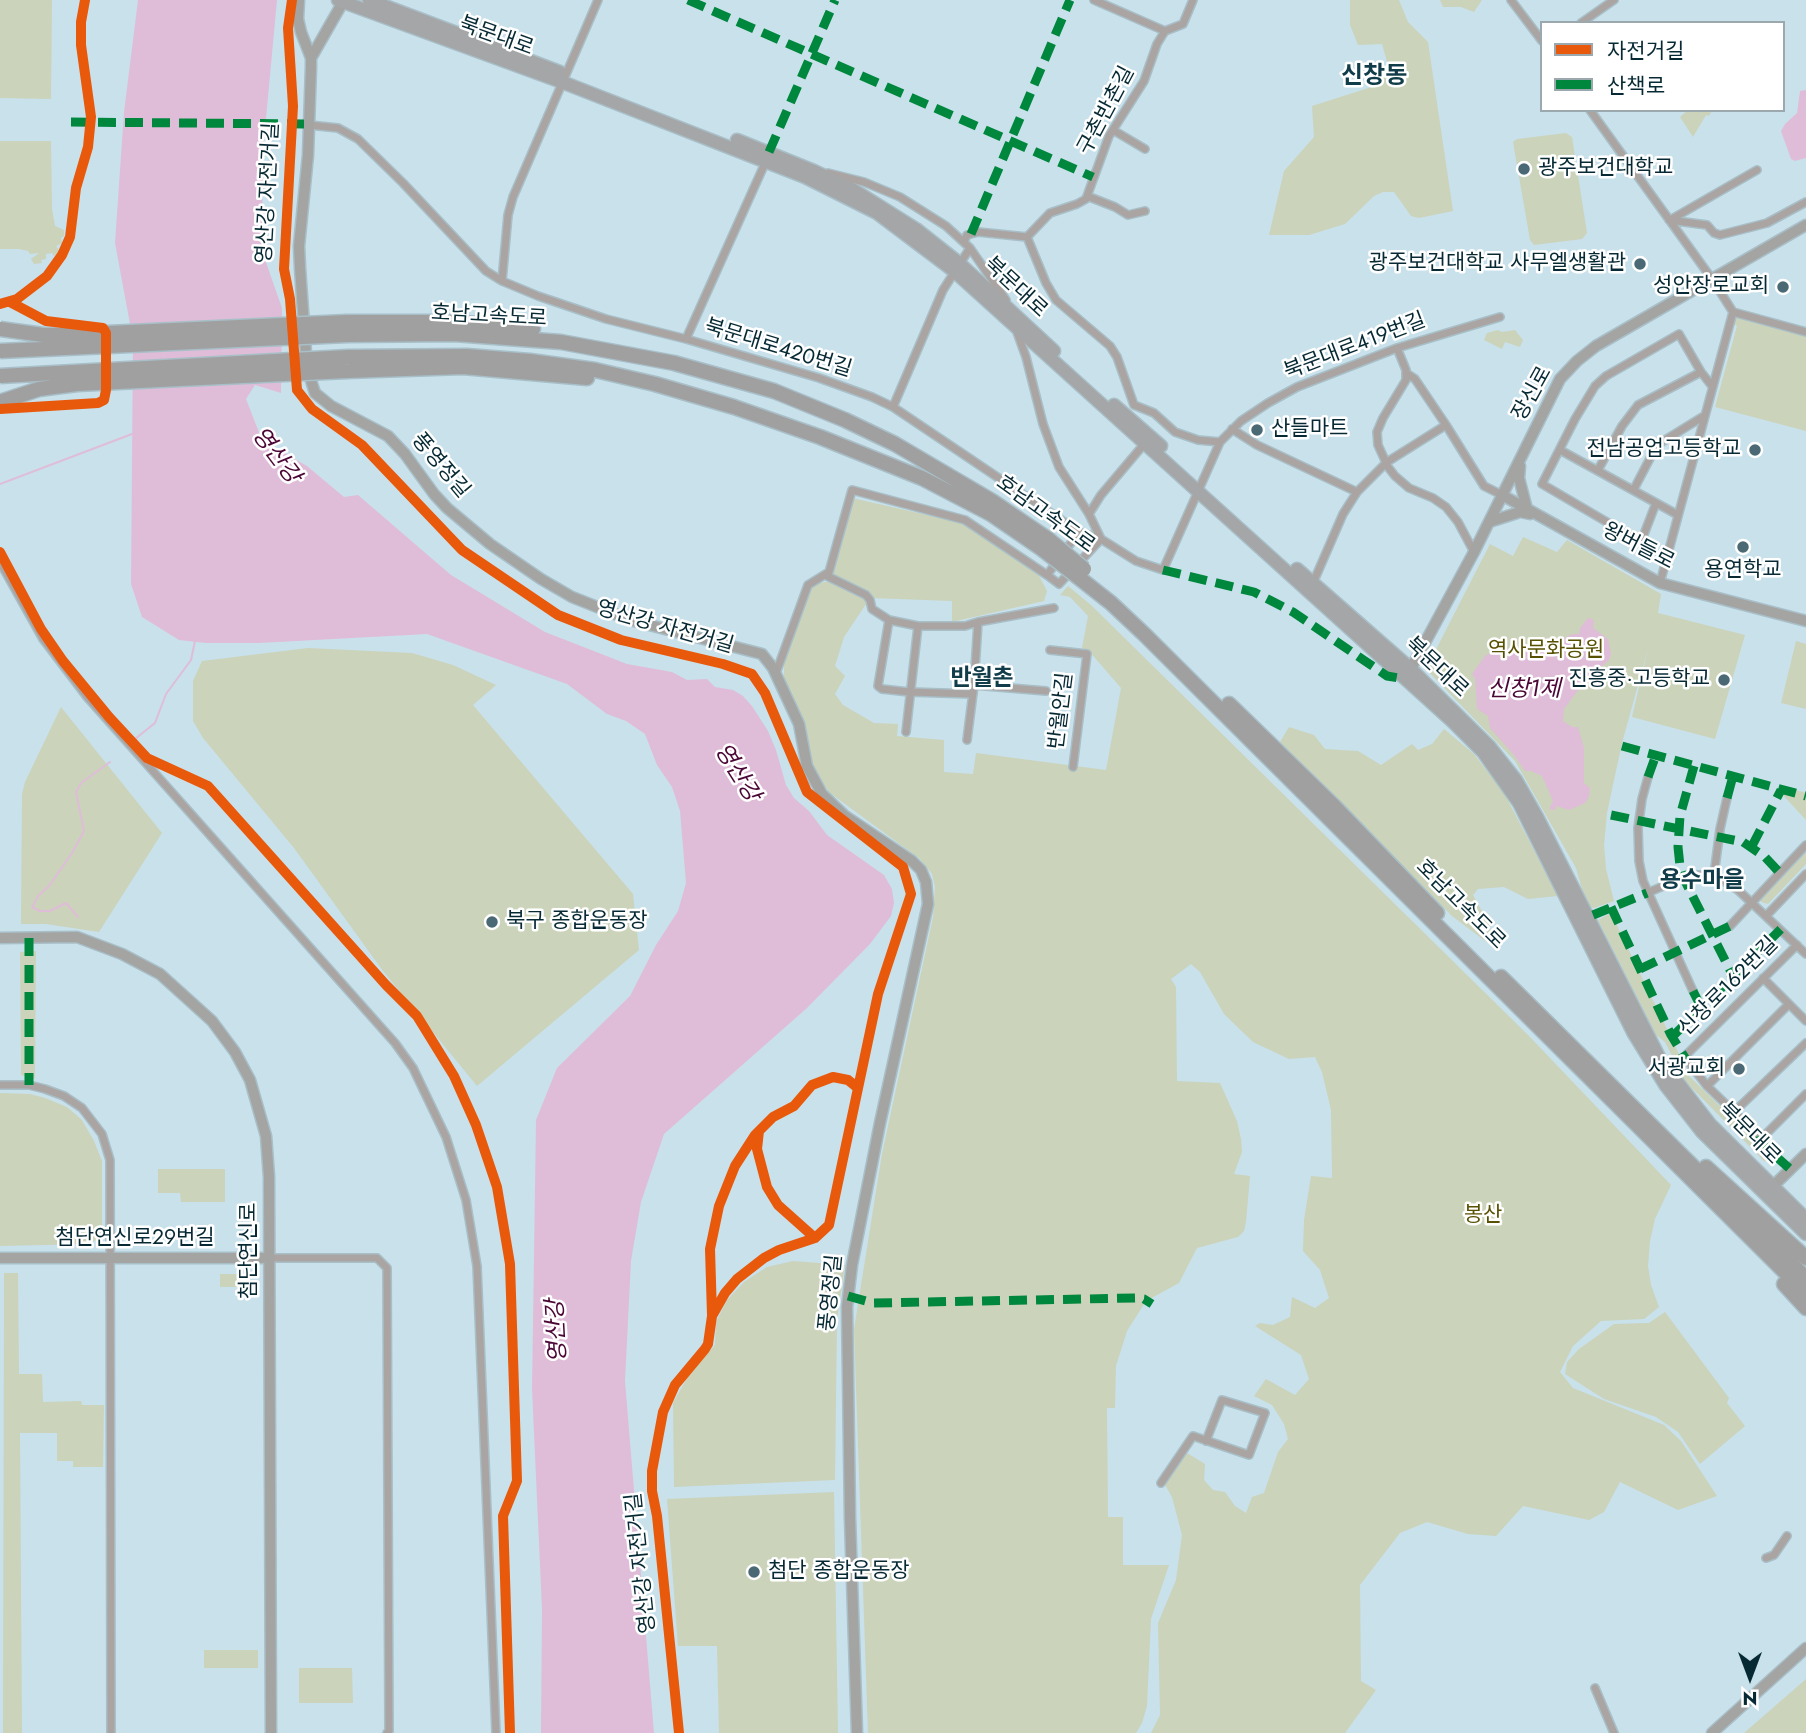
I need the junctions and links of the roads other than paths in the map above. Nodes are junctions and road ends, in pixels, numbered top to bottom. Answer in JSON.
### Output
{"nodes":[{"id":1,"x":299,"y":0,"type":"edge"},
{"id":2,"x":369,"y":0,"type":"edge"},
{"id":3,"x":598,"y":0,"type":"edge"},
{"id":4,"x":1094,"y":0,"type":"edge"},
{"id":5,"x":1193,"y":0,"type":"edge"},
{"id":6,"x":1511,"y":0,"type":"edge"},
{"id":7,"x":1614,"y":0,"type":"edge"},
{"id":8,"x":341,"y":1,"type":"edge"},
{"id":9,"x":1584,"y":21,"type":"edge"},
{"id":10,"x":1165,"y":31,"type":"junction"},
{"id":11,"x":1540,"y":38,"type":"edge"},
{"id":12,"x":311,"y":58,"type":"junction"},
{"id":13,"x":564,"y":78,"type":"junction"},
{"id":14,"x":1591,"y":112,"type":"edge"},
{"id":15,"x":309,"y":125,"type":"junction"},
{"id":16,"x":1112,"y":130,"type":"junction"},
{"id":17,"x":1145,"y":149,"type":"dead end"},
{"id":18,"x":768,"y":156,"type":"junction"},
{"id":19,"x":1757,"y":170,"type":"dead end"},
{"id":20,"x":814,"y":171,"type":"junction"},
{"id":21,"x":1087,"y":196,"type":"junction"},
{"id":22,"x":1806,"y":202,"type":"edge"},
{"id":23,"x":1145,"y":211,"type":"dead end"},
{"id":24,"x":1669,"y":220,"type":"junction"},
{"id":25,"x":1806,"y":225,"type":"edge"},
{"id":26,"x":1027,"y":237,"type":"junction"},
{"id":27,"x":964,"y":242,"type":"junction"},
{"id":28,"x":970,"y":248,"type":"junction"},
{"id":29,"x":957,"y":267,"type":"junction"},
{"id":30,"x":1712,"y":279,"type":"junction"},
{"id":31,"x":502,"y":281,"type":"junction"},
{"id":32,"x":1733,"y":313,"type":"junction"},
{"id":33,"x":1500,"y":317,"type":"dead end"},
{"id":34,"x":1015,"y":322,"type":"junction"},
{"id":35,"x":0,"y":329,"type":"edge"},
{"id":36,"x":347,"y":329,"type":"junction"},
{"id":37,"x":1806,"y":332,"type":"edge"},
{"id":38,"x":686,"y":339,"type":"junction"},
{"id":39,"x":1397,"y":348,"type":"junction"},
{"id":40,"x":0,"y":351,"type":"edge"},
{"id":41,"x":347,"y":364,"type":"junction"},
{"id":42,"x":1701,"y":372,"type":"junction"},
{"id":43,"x":1406,"y":373,"type":"junction"},
{"id":44,"x":0,"y":376,"type":"edge"},
{"id":45,"x":1712,"y":386,"type":"junction"},
{"id":46,"x":0,"y":402,"type":"edge"},
{"id":47,"x":893,"y":407,"type":"junction"},
{"id":48,"x":1704,"y":416,"type":"junction"},
{"id":49,"x":1446,"y":425,"type":"junction"},
{"id":50,"x":1232,"y":429,"type":"junction"},
{"id":51,"x":1220,"y":442,"type":"junction"},
{"id":52,"x":1145,"y":443,"type":"junction"},
{"id":53,"x":1560,"y":450,"type":"junction"},
{"id":54,"x":1520,"y":459,"type":"junction"},
{"id":55,"x":1387,"y":462,"type":"junction"},
{"id":56,"x":1598,"y":470,"type":"junction"},
{"id":57,"x":1200,"y":488,"type":"junction"},
{"id":58,"x":1634,"y":489,"type":"junction"},
{"id":59,"x":1357,"y":492,"type":"junction"},
{"id":60,"x":1503,"y":495,"type":"junction"},
{"id":61,"x":1656,"y":503,"type":"junction"},
{"id":62,"x":1527,"y":509,"type":"junction"},
{"id":63,"x":1088,"y":514,"type":"junction"},
{"id":64,"x":1538,"y":515,"type":"junction"},
{"id":65,"x":1678,"y":515,"type":"junction"},
{"id":66,"x":1489,"y":522,"type":"junction"},
{"id":67,"x":1079,"y":532,"type":"junction"},
{"id":68,"x":1101,"y":539,"type":"junction"},
{"id":69,"x":1045,"y":544,"type":"junction"},
{"id":70,"x":1474,"y":552,"type":"junction"},
{"id":71,"x":0,"y":564,"type":"edge"},
{"id":72,"x":1081,"y":573,"type":"junction"},
{"id":73,"x":1047,"y":575,"type":"junction"},
{"id":74,"x":827,"y":576,"type":"junction"},
{"id":75,"x":1313,"y":583,"type":"junction"},
{"id":76,"x":1660,"y":583,"type":"junction"},
{"id":77,"x":1054,"y":608,"type":"dead end"},
{"id":78,"x":889,"y":620,"type":"junction"},
{"id":79,"x":1806,"y":621,"type":"edge"},
{"id":80,"x":978,"y":622,"type":"junction"},
{"id":81,"x":918,"y":626,"type":"junction"},
{"id":82,"x":1050,"y":650,"type":"dead end"},
{"id":83,"x":775,"y":673,"type":"junction"},
{"id":84,"x":1408,"y":674,"type":"junction"},
{"id":85,"x":974,"y":690,"type":"junction"},
{"id":86,"x":1046,"y":691,"type":"dead end"},
{"id":87,"x":909,"y":692,"type":"junction"},
{"id":88,"x":906,"y":732,"type":"dead end"},
{"id":89,"x":967,"y":740,"type":"dead end"},
{"id":90,"x":1073,"y":767,"type":"dead end"},
{"id":91,"x":1648,"y":777,"type":"dead end"},
{"id":92,"x":1727,"y":799,"type":"dead end"},
{"id":93,"x":1806,"y":845,"type":"edge"},
{"id":94,"x":1806,"y":874,"type":"edge"},
{"id":95,"x":1714,"y":875,"type":"junction"},
{"id":96,"x":1647,"y":893,"type":"junction"},
{"id":97,"x":1751,"y":902,"type":"junction"},
{"id":98,"x":1766,"y":916,"type":"junction"},
{"id":99,"x":1730,"y":926,"type":"dead end"},
{"id":100,"x":0,"y":937,"type":"edge"},
{"id":101,"x":1797,"y":945,"type":"junction"},
{"id":102,"x":1806,"y":954,"type":"edge"},
{"id":103,"x":1763,"y":978,"type":"junction"},
{"id":104,"x":1693,"y":991,"type":"dead end"},
{"id":105,"x":1789,"y":1004,"type":"junction"},
{"id":106,"x":1806,"y":1021,"type":"edge"},
{"id":107,"x":1806,"y":1043,"type":"edge"},
{"id":108,"x":0,"y":1085,"type":"edge"},
{"id":109,"x":1707,"y":1086,"type":"junction"},
{"id":110,"x":1806,"y":1094,"type":"edge"},
{"id":111,"x":1734,"y":1112,"type":"junction"},
{"id":112,"x":1644,"y":1118,"type":"junction"},
{"id":113,"x":1806,"y":1154,"type":"edge"},
{"id":114,"x":1692,"y":1181,"type":"junction"},
{"id":115,"x":1770,"y":1189,"type":"junction"},
{"id":116,"x":1806,"y":1219,"type":"edge"},
{"id":117,"x":1806,"y":1234,"type":"edge"},
{"id":118,"x":0,"y":1258,"type":"edge"},
{"id":119,"x":111,"y":1258,"type":"junction"},
{"id":120,"x":270,"y":1258,"type":"junction"},
{"id":121,"x":1806,"y":1258,"type":"edge"},
{"id":122,"x":1806,"y":1278,"type":"edge"},
{"id":123,"x":1806,"y":1293,"type":"edge"},
{"id":124,"x":1806,"y":1307,"type":"edge"},
{"id":125,"x":1206,"y":1441,"type":"junction"},
{"id":126,"x":1161,"y":1483,"type":"dead end"},
{"id":127,"x":1787,"y":1536,"type":"dead end"},
{"id":128,"x":1766,"y":1558,"type":"dead end"},
{"id":129,"x":1806,"y":1648,"type":"edge"},
{"id":130,"x":1595,"y":1688,"type":"dead end"},
{"id":131,"x":111,"y":1733,"type":"edge"},
{"id":132,"x":271,"y":1733,"type":"edge"},
{"id":133,"x":387,"y":1733,"type":"edge"},
{"id":134,"x":496,"y":1733,"type":"edge"},
{"id":135,"x":857,"y":1733,"type":"edge"},
{"id":136,"x":1614,"y":1733,"type":"edge"},
{"id":137,"x":1712,"y":1733,"type":"edge"}],
"edges":[{"from":1,"to":12,"type":"street","name":"풍영정길"},
{"from":2,"to":13,"type":"main road","name":"북문대로"},
{"from":3,"to":13,"type":"street"},
{"from":4,"to":10,"type":"street"},
{"from":5,"to":10,"type":"street"},
{"from":6,"to":11,"type":"street"},
{"from":7,"to":9,"type":"street"},
{"from":8,"to":12,"type":"street"},
{"from":8,"to":13,"type":"main road","name":"북문대로"},
{"from":10,"to":16,"type":"street","name":"구촌반촌길"},
{"from":12,"to":15,"type":"street","name":"풍영정길"},
{"from":13,"to":18,"type":"main road","name":"북문대로"},
{"from":13,"to":31,"type":"street"},
{"from":14,"to":24,"type":"street"},
{"from":15,"to":31,"type":"street","name":"북문대로420번길"},
{"from":15,"to":83,"type":"street","name":"풍영정길"},
{"from":16,"to":17,"type":"street"},
{"from":16,"to":21,"type":"street","name":"구촌반촌길"},
{"from":18,"to":20,"type":"main road","name":"북문대로"},
{"from":18,"to":29,"type":"main road","name":"북문대로"},
{"from":18,"to":38,"type":"street"},
{"from":19,"to":24,"type":"street"},
{"from":20,"to":27,"type":"street"},
{"from":20,"to":29,"type":"main road","name":"북문대로"},
{"from":21,"to":23,"type":"street"},
{"from":21,"to":26,"type":"street"},
{"from":22,"to":24,"type":"street"},
{"from":24,"to":30,"type":"street"},
{"from":25,"to":30,"type":"street","name":"장신로"},
{"from":26,"to":27,"type":"street"},
{"from":26,"to":51,"type":"street"},
{"from":27,"to":28,"type":"street"},
{"from":28,"to":29,"type":"street"},
{"from":28,"to":34,"type":"street"},
{"from":29,"to":34,"type":"main road","name":"북문대로"},
{"from":29,"to":47,"type":"street","name":"북문대로"},
{"from":30,"to":32,"type":"street"},
{"from":30,"to":54,"type":"street","name":"장신로"},
{"from":31,"to":38,"type":"street","name":"북문대로420번길"},
{"from":32,"to":37,"type":"street"},
{"from":32,"to":45,"type":"street"},
{"from":33,"to":39,"type":"street","name":"북문대로419번길"},
{"from":34,"to":52,"type":"main road","name":"북문대로"},
{"from":34,"to":57,"type":"main road","name":"북문대로"},
{"from":34,"to":63,"type":"street","name":"북문대로"},
{"from":35,"to":36,"type":"highway","bridge":true},
{"from":36,"to":40,"type":"highway","name":"호남고속도로","bridge":true},
{"from":36,"to":69,"type":"highway","name":"호남고속도로"},
{"from":38,"to":47,"type":"street","name":"북문대로420번길"},
{"from":39,"to":43,"type":"street"},
{"from":39,"to":50,"type":"street","name":"북문대로419번길"},
{"from":41,"to":44,"type":"highway","name":"호남고속도로","bridge":true},
{"from":41,"to":46,"type":"highway","bridge":true},
{"from":41,"to":69,"type":"highway","name":"호남고속도로"},
{"from":42,"to":45,"type":"street"},
{"from":42,"to":53,"type":"street"},
{"from":42,"to":56,"type":"street"},
{"from":43,"to":49,"type":"street"},
{"from":43,"to":55,"type":"street"},
{"from":45,"to":48,"type":"street"},
{"from":47,"to":67,"type":"street","name":"북문대로420번길"},
{"from":48,"to":58,"type":"street"},
{"from":48,"to":65,"type":"street"},
{"from":49,"to":55,"type":"street"},
{"from":49,"to":60,"type":"street"},
{"from":50,"to":51,"type":"street","name":"북문대로419번길"},
{"from":50,"to":59,"type":"street"},
{"from":51,"to":57,"type":"street","name":"북문대로419번길"},
{"from":52,"to":57,"type":"main road","name":"북문대로"},
{"from":52,"to":63,"type":"street"},
{"from":53,"to":56,"type":"street"},
{"from":53,"to":61,"type":"street"},
{"from":54,"to":60,"type":"street","name":"장신로"},
{"from":54,"to":62,"type":"street"},
{"from":55,"to":59,"type":"street"},
{"from":55,"to":70,"type":"street"},
{"from":56,"to":58,"type":"street"},
{"from":57,"to":68,"type":"street","name":"북문대로420번길"},
{"from":57,"to":75,"type":"main road","name":"북문대로"},
{"from":57,"to":84,"type":"main road","name":"북문대로"},
{"from":58,"to":61,"type":"street"},
{"from":59,"to":75,"type":"street"},
{"from":60,"to":62,"type":"street","name":"왕버들로"},
{"from":60,"to":66,"type":"street","name":"장신로"},
{"from":61,"to":65,"type":"street"},
{"from":62,"to":64,"type":"street","name":"왕버들로"},
{"from":63,"to":68,"type":"street","name":"북문대로"},
{"from":64,"to":66,"type":"street"},
{"from":64,"to":76,"type":"street","name":"왕버들로"},
{"from":65,"to":76,"type":"street"},
{"from":66,"to":70,"type":"street","name":"장신로"},
{"from":67,"to":68,"type":"street","name":"북문대로420번길"},
{"from":67,"to":73,"type":"street"},
{"from":68,"to":73,"type":"street"},
{"from":69,"to":72,"type":"highway","name":"호남고속도로","bridge":true},
{"from":70,"to":84,"type":"street","name":"장신로"},
{"from":71,"to":134,"type":"street"},
{"from":72,"to":112,"type":"highway","name":"호남고속도로"},
{"from":72,"to":114,"type":"highway","name":"호남고속도로"},
{"from":73,"to":74,"type":"street"},
{"from":74,"to":78,"type":"street"},
{"from":74,"to":83,"type":"street"},
{"from":75,"to":84,"type":"main road","name":"북문대로"},
{"from":76,"to":79,"type":"street","name":"왕버들로"},
{"from":77,"to":80,"type":"street"},
{"from":78,"to":81,"type":"street"},
{"from":78,"to":87,"type":"street","name":"반월안길"},
{"from":80,"to":81,"type":"street"},
{"from":80,"to":85,"type":"street"},
{"from":81,"to":87,"type":"street"},
{"from":82,"to":90,"type":"street","name":"반월안길"},
{"from":83,"to":135,"type":"street","name":"풍영정길"},
{"from":84,"to":115,"type":"main road","name":"북문대로"},
{"from":85,"to":86,"type":"street","name":"반월안길"},
{"from":85,"to":87,"type":"street","name":"반월안길"},
{"from":85,"to":89,"type":"street"},
{"from":87,"to":88,"type":"street"},
{"from":91,"to":96,"type":"street","name":"신창로162번길"},
{"from":92,"to":95,"type":"street"},
{"from":93,"to":97,"type":"street","name":"신창로162번길"},
{"from":94,"to":98,"type":"street"},
{"from":95,"to":96,"type":"street"},
{"from":95,"to":97,"type":"street","name":"신창로162번길"},
{"from":96,"to":104,"type":"street","name":"신창로162번길"},
{"from":97,"to":98,"type":"street","name":"신창로162번길"},
{"from":97,"to":99,"type":"street","name":"신창로162번길"},
{"from":98,"to":101,"type":"street","name":"신창로162번길"},
{"from":100,"to":120,"type":"street","name":"첨단연신로"},
{"from":101,"to":102,"type":"street","name":"신창로162번길"},
{"from":101,"to":103,"type":"street","name":"신창로162번길"},
{"from":103,"to":105,"type":"street"},
{"from":103,"to":109,"type":"street","name":"신창로162번길"},
{"from":105,"to":106,"type":"street"},
{"from":105,"to":109,"type":"street"},
{"from":107,"to":111,"type":"street"},
{"from":108,"to":119,"type":"street"},
{"from":109,"to":111,"type":"street"},
{"from":110,"to":111,"type":"street"},
{"from":112,"to":121,"type":"highway"},
{"from":112,"to":122,"type":"highway","name":"호남고속도로"},
{"from":113,"to":115,"type":"street"},
{"from":114,"to":123,"type":"highway","name":"호남고속도로"},
{"from":114,"to":124,"type":"highway"},
{"from":115,"to":116,"type":"main road","name":"북문대로"},
{"from":115,"to":117,"type":"main road","name":"북문대로"},
{"from":118,"to":119,"type":"street","name":"첨단연신로29번길"},
{"from":119,"to":120,"type":"street","name":"첨단연신로29번길"},
{"from":119,"to":131,"type":"street"},
{"from":120,"to":132,"type":"street","name":"첨단연신로"},
{"from":120,"to":133,"type":"street"},
{"from":125,"to":125,"type":"street"},
{"from":125,"to":126,"type":"street"},
{"from":127,"to":128,"type":"street"},
{"from":129,"to":137,"type":"street"},
{"from":130,"to":136,"type":"street"}]}
